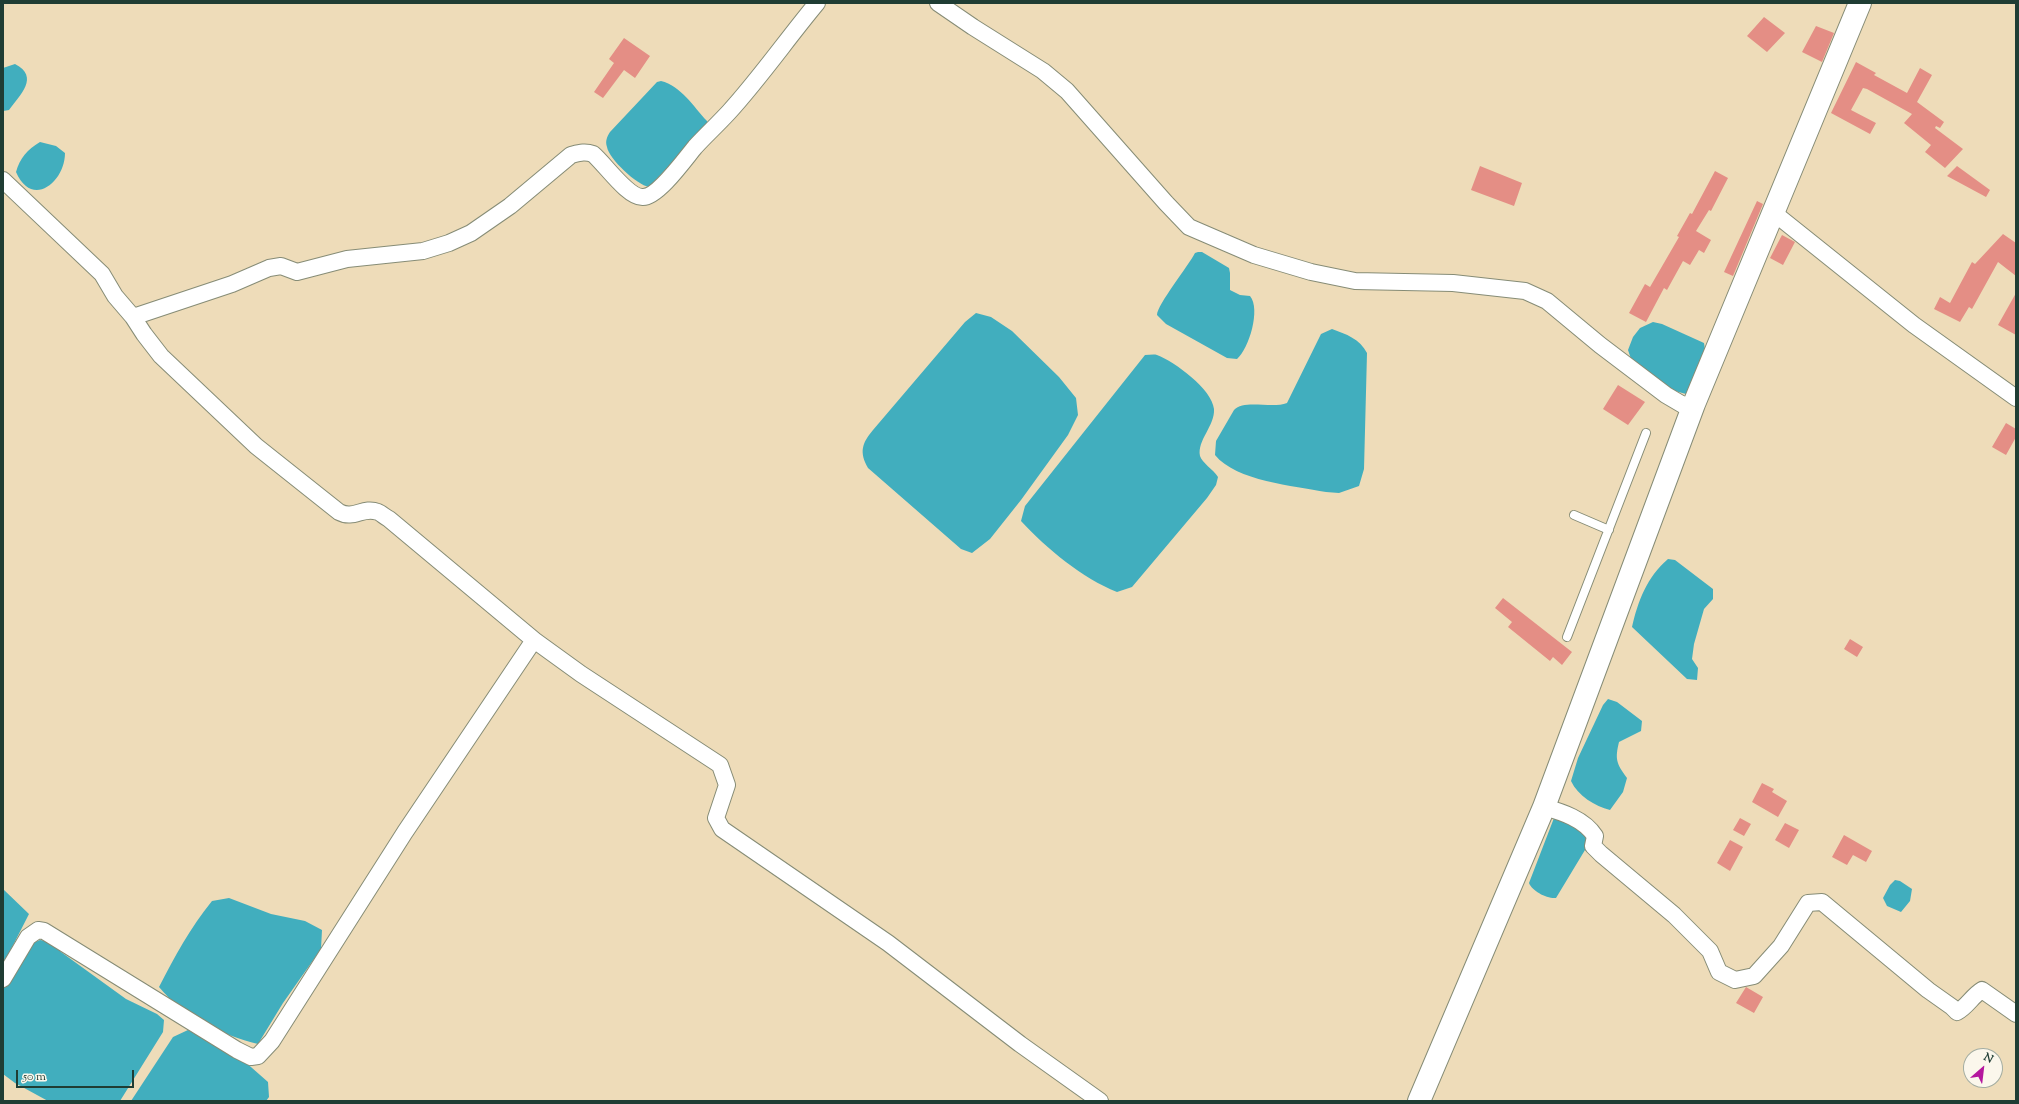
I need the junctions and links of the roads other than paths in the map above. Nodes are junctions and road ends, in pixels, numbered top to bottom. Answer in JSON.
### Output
{"nodes":[{"id":1,"x":817,"y":3,"type":"edge"},
{"id":2,"x":938,"y":3,"type":"edge"},
{"id":3,"x":1860,"y":3,"type":"edge"},
{"id":4,"x":3,"y":180,"type":"edge"},
{"id":5,"x":1774,"y":213,"type":"junction"},
{"id":6,"x":134,"y":317,"type":"junction"},
{"id":7,"x":2016,"y":398,"type":"edge"},
{"id":8,"x":1694,"y":404,"type":"junction"},
{"id":9,"x":1646,"y":433,"type":"dead end"},
{"id":10,"x":1574,"y":515,"type":"dead end"},
{"id":11,"x":1608,"y":530,"type":"junction"},
{"id":12,"x":1567,"y":637,"type":"dead end"},
{"id":13,"x":534,"y":640,"type":"junction"},
{"id":14,"x":1544,"y":807,"type":"junction"},
{"id":15,"x":3,"y":979,"type":"edge"},
{"id":16,"x":2016,"y":1014,"type":"edge"},
{"id":17,"x":1100,"y":1101,"type":"edge"},
{"id":18,"x":1419,"y":1101,"type":"edge"}],
"edges":[{"from":1,"to":6,"type":"street"},
{"from":2,"to":8,"type":"street"},
{"from":3,"to":5,"type":"main road"},
{"from":4,"to":6,"type":"street"},
{"from":5,"to":7,"type":"street"},
{"from":5,"to":8,"type":"main road"},
{"from":6,"to":13,"type":"street"},
{"from":8,"to":14,"type":"main road"},
{"from":9,"to":11,"type":"lane"},
{"from":10,"to":11,"type":"lane"},
{"from":11,"to":12,"type":"lane"},
{"from":13,"to":15,"type":"street"},
{"from":13,"to":17,"type":"street"},
{"from":14,"to":16,"type":"street"},
{"from":14,"to":18,"type":"main road"}]}
